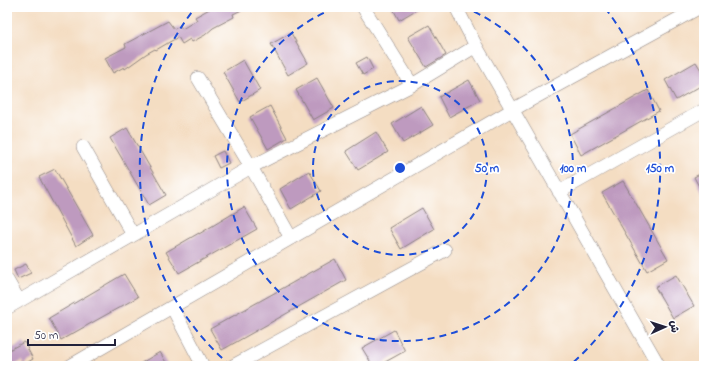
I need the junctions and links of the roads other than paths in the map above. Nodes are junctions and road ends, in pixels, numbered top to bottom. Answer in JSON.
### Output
{"nodes":[{"id":1,"x":363,"y":7,"type":"edge"},
{"id":2,"x":456,"y":7,"type":"edge"},
{"id":3,"x":700,"y":7,"type":"edge"},
{"id":4,"x":476,"y":46,"type":"junction"},
{"id":5,"x":198,"y":78,"type":"dead end"},
{"id":6,"x":412,"y":85,"type":"junction"},
{"id":7,"x":512,"y":110,"type":"junction"},
{"id":8,"x":704,"y":110,"type":"edge"},
{"id":9,"x":83,"y":147,"type":"dead end"},
{"id":10,"x":251,"y":167,"type":"junction"},
{"id":11,"x":559,"y":192,"type":"junction"},
{"id":12,"x":133,"y":235,"type":"junction"},
{"id":13,"x":291,"y":238,"type":"junction"},
{"id":14,"x":445,"y":250,"type":"dead end"},
{"id":15,"x":7,"y":280,"type":"edge"},
{"id":16,"x":19,"y":301,"type":"junction"},
{"id":17,"x":172,"y":307,"type":"junction"},
{"id":18,"x":7,"y":308,"type":"edge"},
{"id":19,"x":70,"y":366,"type":"edge"},
{"id":20,"x":203,"y":366,"type":"edge"},
{"id":21,"x":234,"y":366,"type":"edge"},
{"id":22,"x":658,"y":366,"type":"edge"}],
"edges":[{"from":1,"to":6,"type":"street"},
{"from":2,"to":4,"type":"street"},
{"from":3,"to":7,"type":"street"},
{"from":4,"to":6,"type":"street"},
{"from":4,"to":7,"type":"street"},
{"from":5,"to":10,"type":"street"},
{"from":6,"to":10,"type":"street"},
{"from":7,"to":11,"type":"street"},
{"from":7,"to":13,"type":"street"},
{"from":8,"to":11,"type":"street"},
{"from":9,"to":12,"type":"street"},
{"from":10,"to":12,"type":"street"},
{"from":10,"to":13,"type":"street"},
{"from":11,"to":22,"type":"street"},
{"from":12,"to":16,"type":"street"},
{"from":13,"to":17,"type":"street"},
{"from":14,"to":21,"type":"street"},
{"from":15,"to":16,"type":"street"},
{"from":16,"to":18,"type":"street"},
{"from":17,"to":19,"type":"street"},
{"from":17,"to":20,"type":"street"}]}
